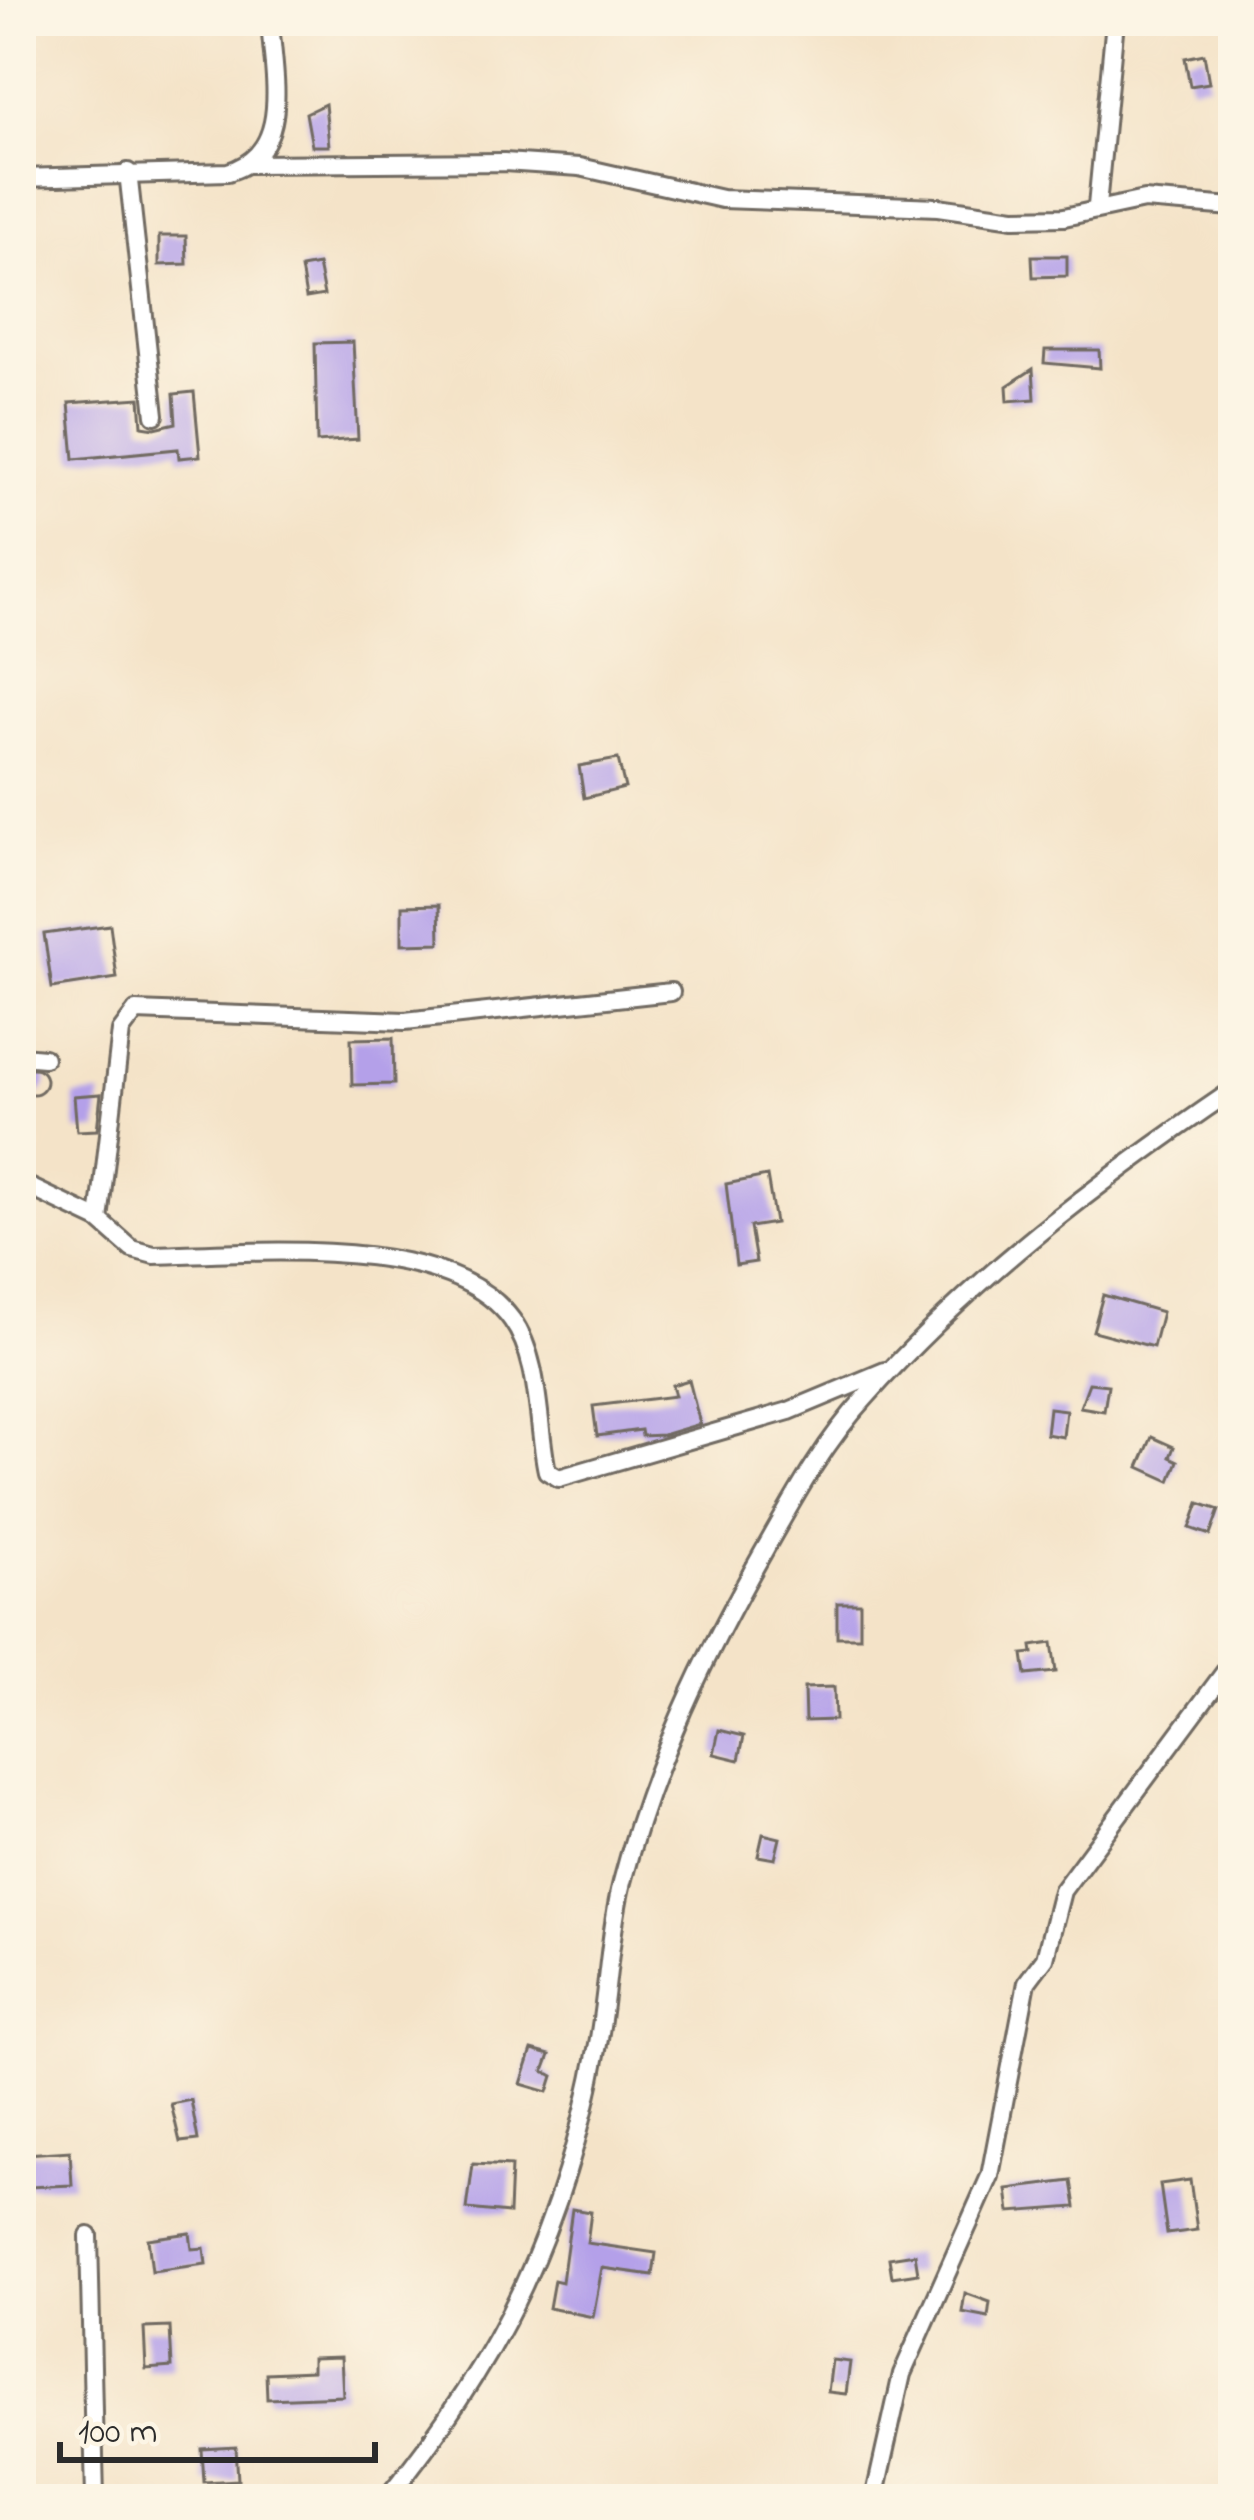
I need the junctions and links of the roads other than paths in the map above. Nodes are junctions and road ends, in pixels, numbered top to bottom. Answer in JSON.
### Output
{"nodes":[{"id":1,"x":270,"y":21,"type":"edge"},
{"id":2,"x":1115,"y":21,"type":"edge"},
{"id":3,"x":249,"y":164,"type":"junction"},
{"id":4,"x":128,"y":172,"type":"junction"},
{"id":5,"x":21,"y":178,"type":"edge"},
{"id":6,"x":1097,"y":206,"type":"junction"},
{"id":7,"x":1233,"y":207,"type":"edge"},
{"id":8,"x":154,"y":415,"type":"dead end"},
{"id":9,"x":671,"y":992,"type":"dead end"},
{"id":10,"x":21,"y":1056,"type":"edge"},
{"id":11,"x":44,"y":1058,"type":"dead end"},
{"id":12,"x":1233,"y":1090,"type":"edge"},
{"id":13,"x":21,"y":1183,"type":"edge"},
{"id":14,"x":99,"y":1220,"type":"junction"},
{"id":15,"x":899,"y":1364,"type":"junction"},
{"id":16,"x":1233,"y":1661,"type":"edge"},
{"id":17,"x":88,"y":2236,"type":"dead end"},
{"id":18,"x":95,"y":2499,"type":"edge"},
{"id":19,"x":386,"y":2499,"type":"edge"},
{"id":20,"x":874,"y":2499,"type":"edge"}],
"edges":[{"from":1,"to":3,"type":"street"},
{"from":2,"to":6,"type":"street"},
{"from":3,"to":4,"type":"street"},
{"from":3,"to":6,"type":"street"},
{"from":4,"to":5,"type":"street"},
{"from":4,"to":8,"type":"street"},
{"from":6,"to":7,"type":"street"},
{"from":9,"to":14,"type":"street"},
{"from":10,"to":11,"type":"street"},
{"from":12,"to":15,"type":"street"},
{"from":13,"to":14,"type":"street"},
{"from":14,"to":15,"type":"street"},
{"from":15,"to":19,"type":"street"},
{"from":16,"to":20,"type":"street"},
{"from":17,"to":18,"type":"street"}]}
